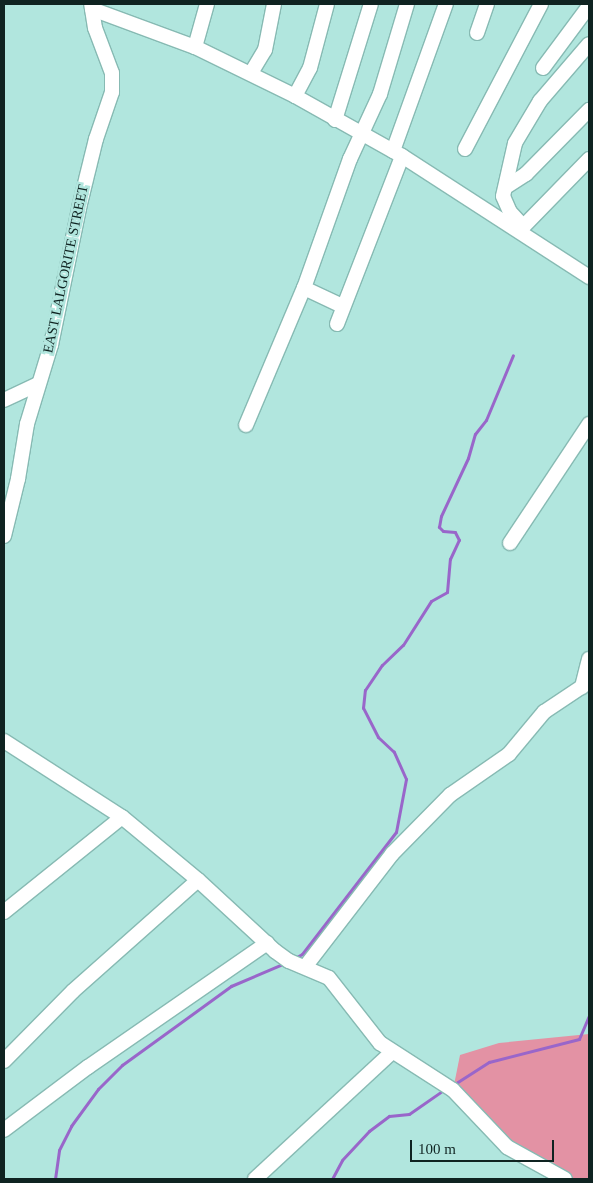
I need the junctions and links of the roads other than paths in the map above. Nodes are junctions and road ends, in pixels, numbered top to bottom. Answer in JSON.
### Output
{"nodes":[{"id":1,"x":206,"y":4,"type":"edge"},
{"id":2,"x":274,"y":4,"type":"edge"},
{"id":3,"x":327,"y":4,"type":"edge"},
{"id":4,"x":371,"y":4,"type":"edge"},
{"id":5,"x":407,"y":4,"type":"edge"},
{"id":6,"x":446,"y":4,"type":"edge"},
{"id":7,"x":487,"y":4,"type":"edge"},
{"id":8,"x":541,"y":4,"type":"edge"},
{"id":9,"x":91,"y":6,"type":"edge"},
{"id":10,"x":589,"y":6,"type":"edge"},
{"id":11,"x":477,"y":33,"type":"dead end"},
{"id":12,"x":589,"y":44,"type":"edge"},
{"id":13,"x":196,"y":47,"type":"junction"},
{"id":14,"x":543,"y":68,"type":"dead end"},
{"id":15,"x":251,"y":73,"type":"junction"},
{"id":16,"x":295,"y":96,"type":"junction"},
{"id":17,"x":589,"y":110,"type":"edge"},
{"id":18,"x":335,"y":120,"type":"junction"},
{"id":19,"x":362,"y":135,"type":"junction"},
{"id":20,"x":465,"y":150,"type":"dead end"},
{"id":21,"x":398,"y":154,"type":"junction"},
{"id":22,"x":589,"y":159,"type":"edge"},
{"id":23,"x":506,"y":187,"type":"junction"},
{"id":24,"x":521,"y":228,"type":"junction"},
{"id":25,"x":589,"y":277,"type":"edge"},
{"id":26,"x":304,"y":288,"type":"junction"},
{"id":27,"x":342,"y":306,"type":"junction"},
{"id":28,"x":337,"y":324,"type":"dead end"},
{"id":29,"x":38,"y":384,"type":"junction"},
{"id":30,"x":4,"y":400,"type":"edge"},
{"id":31,"x":589,"y":424,"type":"edge"},
{"id":32,"x":246,"y":426,"type":"dead end"},
{"id":33,"x":4,"y":536,"type":"edge"},
{"id":34,"x":510,"y":543,"type":"dead end"},
{"id":35,"x":589,"y":659,"type":"edge"},
{"id":36,"x":586,"y":684,"type":"edge"},
{"id":37,"x":4,"y":741,"type":"edge"},
{"id":38,"x":122,"y":817,"type":"junction"},
{"id":39,"x":198,"y":880,"type":"junction"},
{"id":40,"x":4,"y":912,"type":"edge"},
{"id":41,"x":267,"y":943,"type":"junction"},
{"id":42,"x":305,"y":967,"type":"junction"},
{"id":43,"x":392,"y":1052,"type":"junction"},
{"id":44,"x":4,"y":1061,"type":"edge"},
{"id":45,"x":4,"y":1130,"type":"edge"},
{"id":46,"x":255,"y":1179,"type":"edge"},
{"id":47,"x":565,"y":1179,"type":"edge"}],
"edges":[{"from":1,"to":13,"type":"street"},
{"from":2,"to":15,"type":"street"},
{"from":3,"to":16,"type":"street"},
{"from":4,"to":18,"type":"street"},
{"from":5,"to":19,"type":"street"},
{"from":6,"to":21,"type":"street"},
{"from":7,"to":11,"type":"street"},
{"from":8,"to":20,"type":"street"},
{"from":9,"to":13,"type":"street"},
{"from":9,"to":29,"type":"street","name":"EAST LALGORITE STREET"},
{"from":10,"to":14,"type":"street"},
{"from":12,"to":23,"type":"street"},
{"from":13,"to":15,"type":"street"},
{"from":15,"to":16,"type":"street"},
{"from":16,"to":18,"type":"street"},
{"from":17,"to":23,"type":"street"},
{"from":18,"to":19,"type":"street"},
{"from":19,"to":21,"type":"street"},
{"from":19,"to":26,"type":"street"},
{"from":21,"to":24,"type":"street"},
{"from":21,"to":27,"type":"street"},
{"from":22,"to":24,"type":"street"},
{"from":23,"to":24,"type":"street"},
{"from":24,"to":25,"type":"street"},
{"from":26,"to":27,"type":"street"},
{"from":26,"to":32,"type":"street"},
{"from":27,"to":28,"type":"street"},
{"from":29,"to":30,"type":"street"},
{"from":29,"to":33,"type":"street","name":"EAST LALGORITE STREET"},
{"from":31,"to":34,"type":"street"},
{"from":35,"to":36,"type":"street"},
{"from":36,"to":42,"type":"street"},
{"from":37,"to":38,"type":"street"},
{"from":38,"to":39,"type":"street"},
{"from":38,"to":40,"type":"street"},
{"from":39,"to":41,"type":"street"},
{"from":39,"to":44,"type":"street"},
{"from":41,"to":42,"type":"street"},
{"from":41,"to":45,"type":"street"},
{"from":42,"to":43,"type":"street"},
{"from":43,"to":46,"type":"street"},
{"from":43,"to":47,"type":"street"}]}
